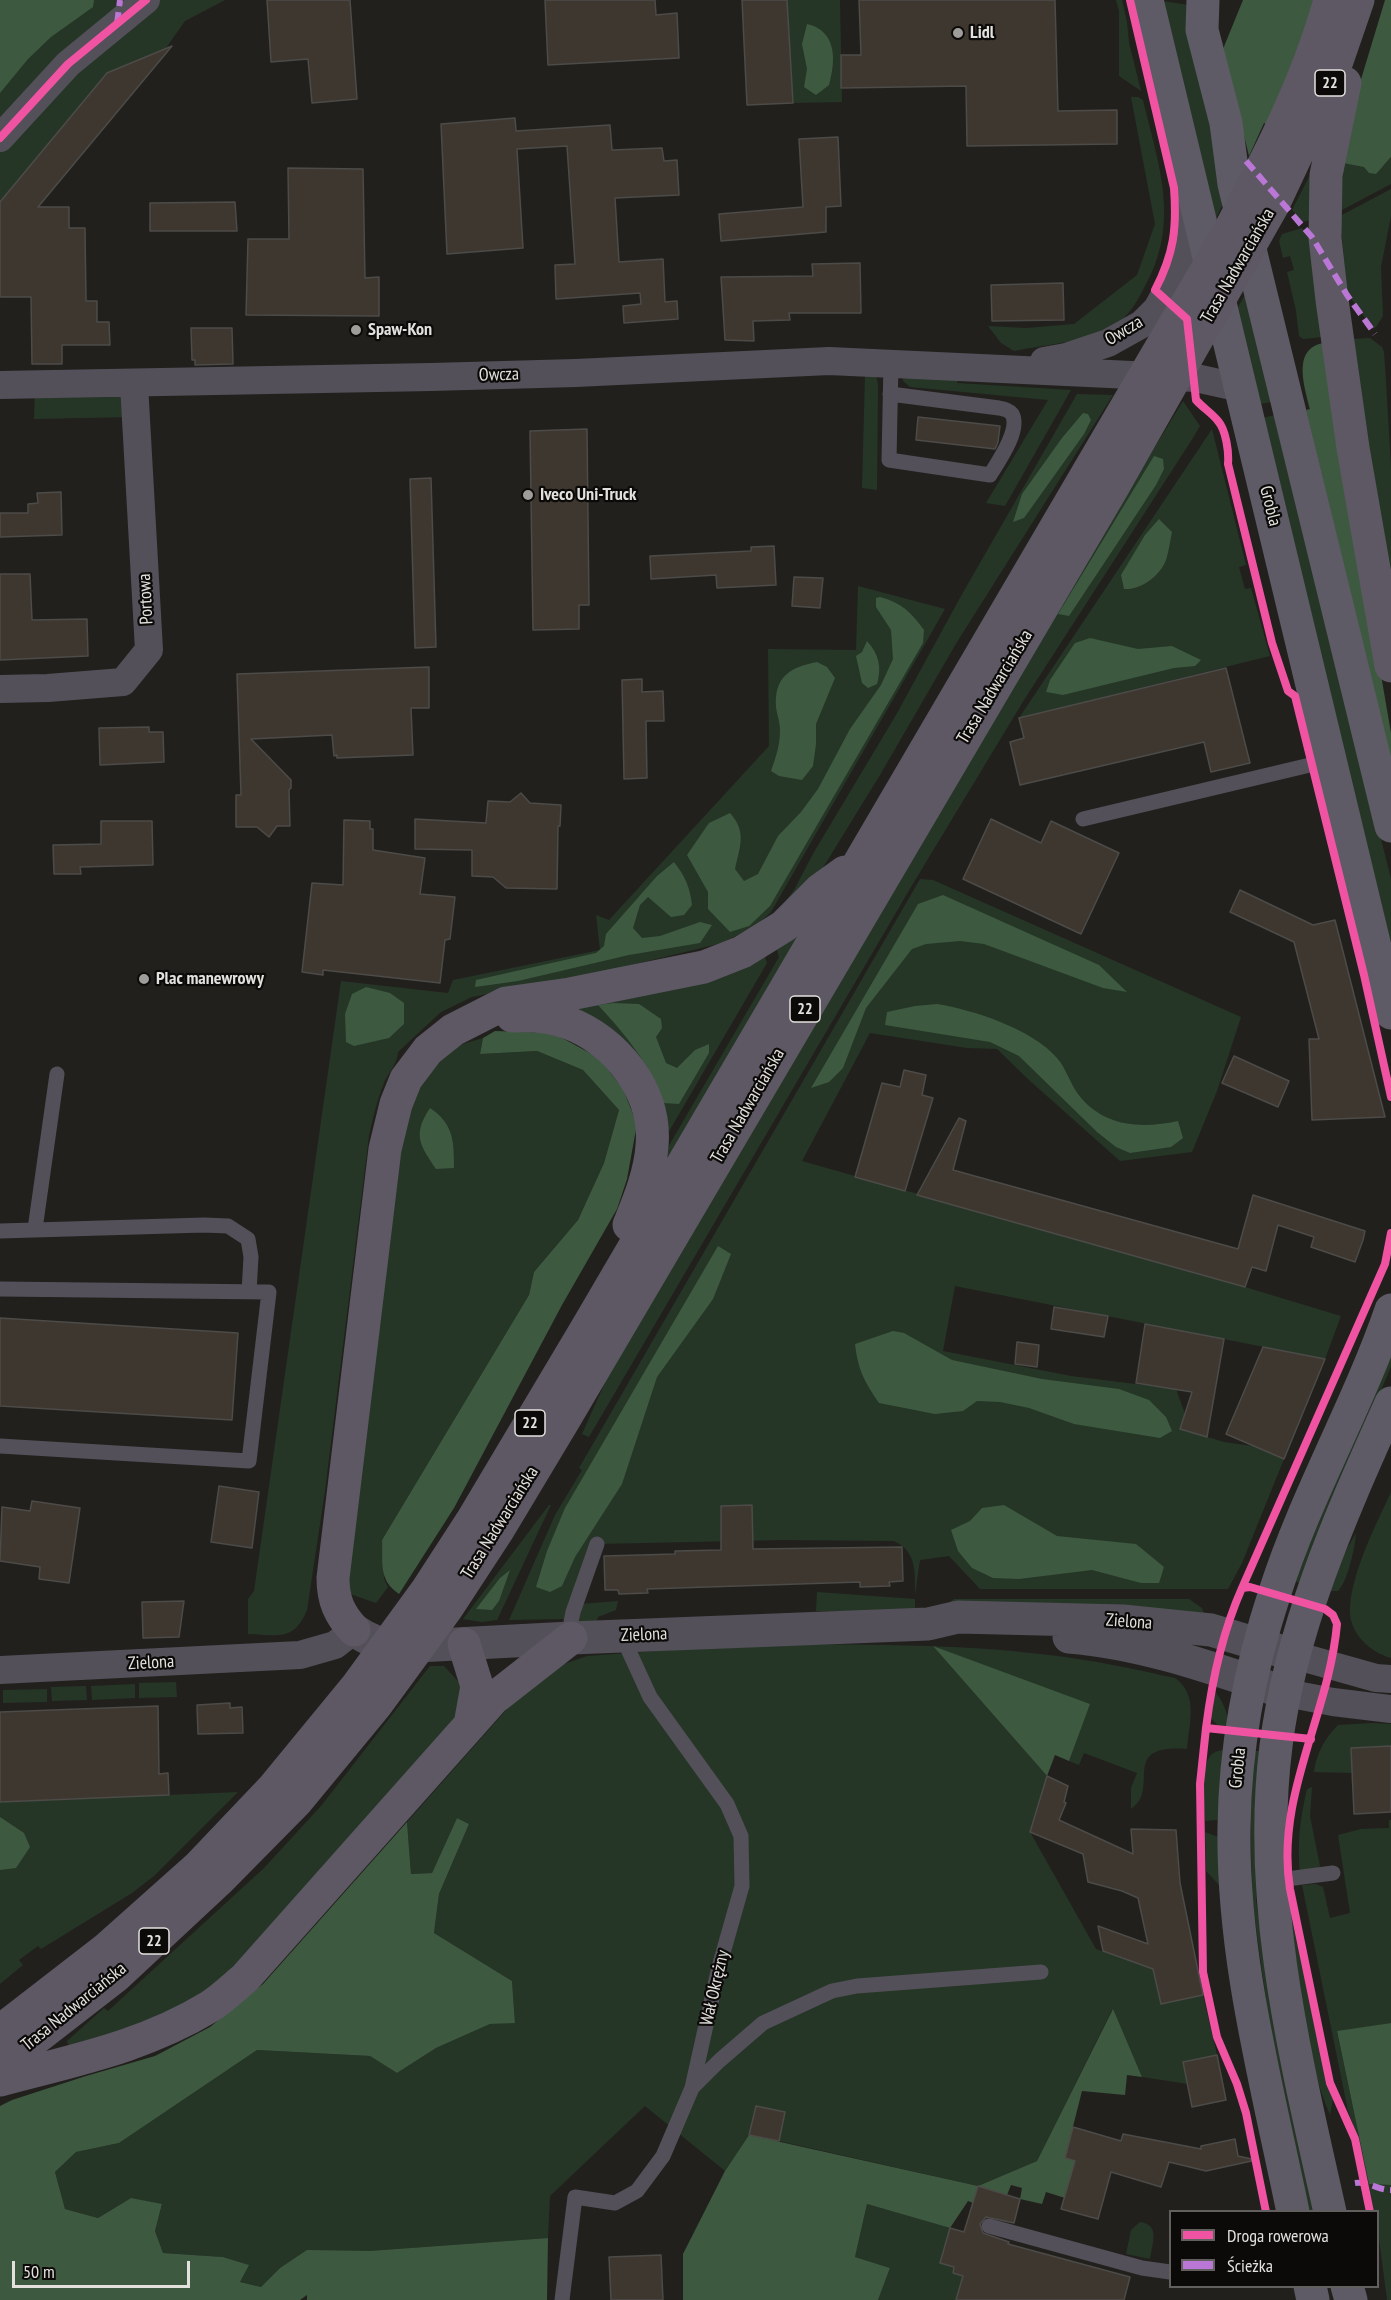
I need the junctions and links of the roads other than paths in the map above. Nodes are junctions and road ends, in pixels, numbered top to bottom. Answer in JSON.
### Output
{"nodes":[{"id":1,"x":146,"y":0,"type":"edge"},
{"id":2,"x":1147,"y":0,"type":"edge"},
{"id":3,"x":1203,"y":0,"type":"edge"},
{"id":4,"x":1348,"y":2,"type":"edge"},
{"id":5,"x":0,"y":138,"type":"edge"},
{"id":6,"x":1191,"y":187,"type":"junction"},
{"id":7,"x":891,"y":363,"type":"junction"},
{"id":8,"x":998,"y":368,"type":"junction"},
{"id":9,"x":134,"y":384,"type":"junction"},
{"id":10,"x":0,"y":385,"type":"edge"},
{"id":11,"x":1241,"y":388,"type":"junction"},
{"id":12,"x":891,"y":394,"type":"junction"},
{"id":13,"x":1100,"y":481,"type":"junction"},
{"id":14,"x":1391,"y":666,"type":"edge"},
{"id":15,"x":0,"y":689,"type":"edge"},
{"id":16,"x":1331,"y":760,"type":"junction"},
{"id":17,"x":1083,"y":819,"type":"dead end"},
{"id":18,"x":1391,"y":826,"type":"edge"},
{"id":19,"x":862,"y":860,"type":"junction"},
{"id":20,"x":1391,"y":1012,"type":"edge"},
{"id":21,"x":486,"y":1015,"type":"junction"},
{"id":22,"x":57,"y":1074,"type":"dead end"},
{"id":23,"x":35,"y":1229,"type":"junction"},
{"id":24,"x":0,"y":1230,"type":"edge"},
{"id":25,"x":0,"y":1289,"type":"edge"},
{"id":26,"x":249,"y":1292,"type":"junction"},
{"id":27,"x":1391,"y":1310,"type":"edge"},
{"id":28,"x":588,"y":1326,"type":"junction"},
{"id":29,"x":1391,"y":1403,"type":"edge"},
{"id":30,"x":0,"y":1446,"type":"edge"},
{"id":31,"x":486,"y":1524,"type":"junction"},
{"id":32,"x":597,"y":1544,"type":"dead end"},
{"id":33,"x":928,"y":1624,"type":"junction"},
{"id":34,"x":354,"y":1630,"type":"junction"},
{"id":35,"x":622,"y":1636,"type":"junction"},
{"id":36,"x":571,"y":1638,"type":"junction"},
{"id":37,"x":465,"y":1644,"type":"junction"},
{"id":38,"x":1259,"y":1644,"type":"junction"},
{"id":39,"x":1294,"y":1655,"type":"junction"},
{"id":40,"x":0,"y":1670,"type":"edge"},
{"id":41,"x":1391,"y":1679,"type":"edge"},
{"id":42,"x":1250,"y":1681,"type":"junction"},
{"id":43,"x":1286,"y":1692,"type":"junction"},
{"id":44,"x":1391,"y":1709,"type":"edge"},
{"id":45,"x":470,"y":1725,"type":"junction"},
{"id":46,"x":285,"y":1795,"type":"junction"},
{"id":47,"x":1333,"y":1873,"type":"dead end"},
{"id":48,"x":1271,"y":1881,"type":"junction"},
{"id":49,"x":1041,"y":1972,"type":"dead end"},
{"id":50,"x":0,"y":2031,"type":"edge"},
{"id":51,"x":0,"y":2066,"type":"edge"},
{"id":52,"x":0,"y":2080,"type":"edge"},
{"id":53,"x":692,"y":2088,"type":"junction"},
{"id":54,"x":1293,"y":2210,"type":"edge"},
{"id":55,"x":1330,"y":2210,"type":"edge"},
{"id":56,"x":989,"y":2226,"type":"dead end"},
{"id":57,"x":1169,"y":2272,"type":"edge"},
{"id":58,"x":561,"y":2300,"type":"edge"}],
"edges":[{"from":1,"to":5,"type":"street"},
{"from":2,"to":6,"type":"main road","name":"Grobla"},
{"from":3,"to":18,"type":"main road"},
{"from":4,"to":13,"type":"main road","name":"Trasa Nadwarciańska","number":"22"},
{"from":4,"to":14,"type":"main road"},
{"from":6,"to":8,"type":"street","name":"Owcza"},
{"from":6,"to":11,"type":"main road","name":"Grobla"},
{"from":7,"to":8,"type":"street","name":"Owcza"},
{"from":7,"to":9,"type":"street","name":"Owcza"},
{"from":7,"to":12,"type":"lane"},
{"from":8,"to":11,"type":"street","name":"Owcza"},
{"from":9,"to":10,"type":"street","name":"Owcza"},
{"from":9,"to":15,"type":"street","name":"Portowa"},
{"from":11,"to":16,"type":"main road","name":"Grobla"},
{"from":12,"to":12,"type":"lane"},
{"from":13,"to":19,"type":"main road","name":"Trasa Nadwarciańska","number":"22"},
{"from":13,"to":31,"type":"main road","name":"Trasa Nadwarciańska","number":"22"},
{"from":16,"to":17,"type":"lane"},
{"from":16,"to":20,"type":"main road","name":"Grobla"},
{"from":19,"to":21,"type":"main road"},
{"from":19,"to":28,"type":"main road","name":"Trasa Nadwarciańska","number":"22"},
{"from":21,"to":28,"type":"main road"},
{"from":21,"to":34,"type":"main road"},
{"from":22,"to":23,"type":"lane"},
{"from":23,"to":24,"type":"lane"},
{"from":23,"to":26,"type":"lane"},
{"from":25,"to":26,"type":"lane"},
{"from":26,"to":30,"type":"lane"},
{"from":27,"to":38,"type":"main road","name":"Grobla"},
{"from":28,"to":31,"type":"main road","name":"Trasa Nadwarciańska","number":"22"},
{"from":29,"to":39,"type":"main road","name":"Grobla"},
{"from":31,"to":46,"type":"main road","name":"Trasa Nadwarciańska","number":"22"},
{"from":32,"to":36,"type":"lane"},
{"from":33,"to":35,"type":"street","name":"Zielona"},
{"from":33,"to":38,"type":"street","name":"Zielona"},
{"from":33,"to":42,"type":"street"},
{"from":34,"to":37,"type":"street","name":"Zielona"},
{"from":34,"to":40,"type":"street","name":"Zielona"},
{"from":35,"to":36,"type":"street","name":"Zielona"},
{"from":35,"to":53,"type":"lane","name":"Wał Okrężny"},
{"from":36,"to":37,"type":"street","name":"Zielona"},
{"from":36,"to":45,"type":"main road"},
{"from":37,"to":45,"type":"main road"},
{"from":38,"to":39,"type":"street","name":"Zielona"},
{"from":38,"to":42,"type":"main road","name":"Grobla"},
{"from":39,"to":41,"type":"street"},
{"from":39,"to":43,"type":"main road","name":"Grobla"},
{"from":42,"to":43,"type":"street"},
{"from":42,"to":54,"type":"main road","name":"Grobla"},
{"from":43,"to":44,"type":"street"},
{"from":43,"to":48,"type":"main road","name":"Grobla"},
{"from":45,"to":52,"type":"main road"},
{"from":46,"to":50,"type":"main road","name":"Trasa Nadwarciańska","number":"22"},
{"from":46,"to":51,"type":"main road","name":"Trasa Nadwarciańska","number":"22"},
{"from":47,"to":48,"type":"lane"},
{"from":48,"to":55,"type":"main road","name":"Grobla"},
{"from":49,"to":53,"type":"lane"},
{"from":53,"to":58,"type":"lane","name":"Wał Okrężny"},
{"from":56,"to":57,"type":"lane"}]}
